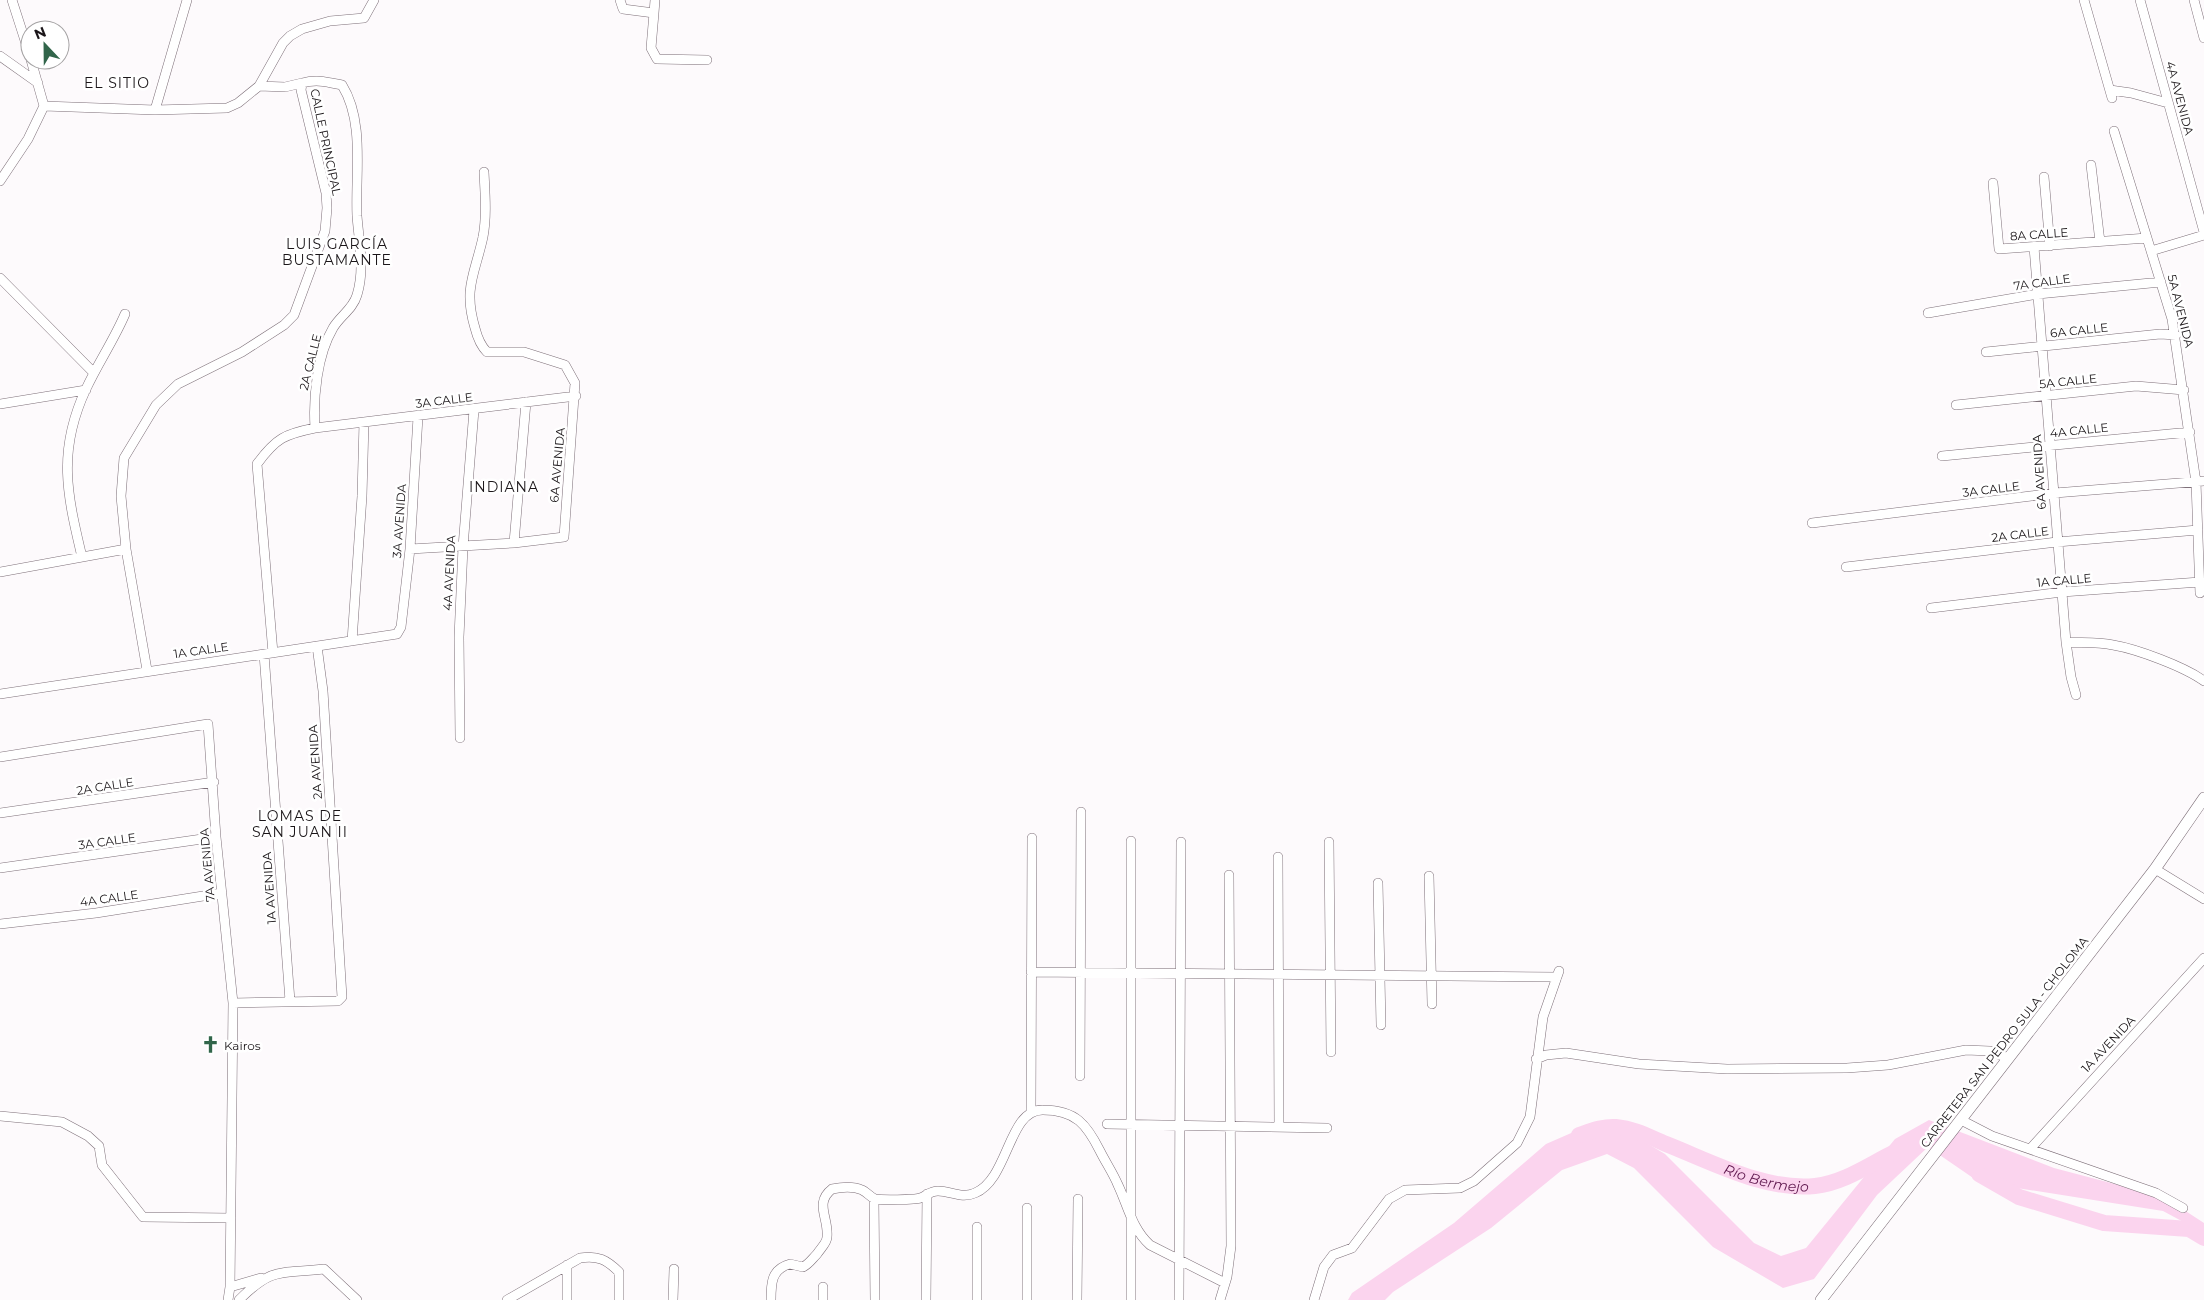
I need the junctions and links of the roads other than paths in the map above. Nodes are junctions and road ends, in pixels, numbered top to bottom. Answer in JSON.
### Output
{"nodes":[{"id":1,"x":12,"y":0,"type":"edge"},
{"id":2,"x":186,"y":0,"type":"edge"},
{"id":3,"x":374,"y":0,"type":"edge"},
{"id":4,"x":620,"y":0,"type":"edge"},
{"id":5,"x":655,"y":0,"type":"edge"},
{"id":6,"x":2084,"y":0,"type":"edge"},
{"id":7,"x":2140,"y":0,"type":"edge"},
{"id":8,"x":2194,"y":0,"type":"edge"},
{"id":9,"x":654,"y":13,"type":"junction"},
{"id":10,"x":20,"y":25,"type":"edge"},
{"id":11,"x":2204,"y":38,"type":"edge"},
{"id":12,"x":0,"y":56,"type":"edge"},
{"id":13,"x":707,"y":60,"type":"dead end"},
{"id":14,"x":34,"y":70,"type":"edge"},
{"id":15,"x":302,"y":83,"type":"junction"},
{"id":16,"x":38,"y":84,"type":"junction"},
{"id":17,"x":259,"y":86,"type":"junction"},
{"id":18,"x":2168,"y":103,"type":"junction"},
{"id":19,"x":44,"y":106,"type":"junction"},
{"id":20,"x":155,"y":110,"type":"junction"},
{"id":21,"x":2114,"y":131,"type":"dead end"},
{"id":22,"x":2091,"y":165,"type":"dead end"},
{"id":23,"x":484,"y":172,"type":"dead end"},
{"id":24,"x":2044,"y":177,"type":"dead end"},
{"id":25,"x":0,"y":181,"type":"edge"},
{"id":26,"x":1994,"y":183,"type":"dead end"},
{"id":27,"x":2204,"y":234,"type":"edge"},
{"id":28,"x":2147,"y":238,"type":"junction"},
{"id":29,"x":2100,"y":242,"type":"junction"},
{"id":30,"x":2050,"y":246,"type":"junction"},
{"id":31,"x":2034,"y":247,"type":"junction"},
{"id":32,"x":2151,"y":251,"type":"junction"},
{"id":33,"x":0,"y":278,"type":"edge"},
{"id":34,"x":2161,"y":282,"type":"junction"},
{"id":35,"x":2038,"y":294,"type":"junction"},
{"id":36,"x":1928,"y":313,"type":"dead end"},
{"id":37,"x":126,"y":314,"type":"dead end"},
{"id":38,"x":2176,"y":335,"type":"junction"},
{"id":39,"x":2042,"y":346,"type":"junction"},
{"id":40,"x":1986,"y":352,"type":"dead end"},
{"id":41,"x":94,"y":373,"type":"junction"},
{"id":42,"x":86,"y":390,"type":"junction"},
{"id":43,"x":2184,"y":390,"type":"junction"},
{"id":44,"x":576,"y":396,"type":"junction"},
{"id":45,"x":2046,"y":396,"type":"junction"},
{"id":46,"x":526,"y":402,"type":"junction"},
{"id":47,"x":0,"y":404,"type":"edge"},
{"id":48,"x":1956,"y":405,"type":"dead end"},
{"id":49,"x":474,"y":410,"type":"junction"},
{"id":50,"x":418,"y":416,"type":"junction"},
{"id":51,"x":364,"y":422,"type":"junction"},
{"id":52,"x":315,"y":428,"type":"junction"},
{"id":53,"x":2190,"y":432,"type":"junction"},
{"id":54,"x":2050,"y":446,"type":"junction"},
{"id":55,"x":1942,"y":456,"type":"dead end"},
{"id":56,"x":2200,"y":481,"type":"edge"},
{"id":57,"x":2053,"y":494,"type":"junction"},
{"id":58,"x":1812,"y":523,"type":"dead end"},
{"id":59,"x":2198,"y":530,"type":"junction"},
{"id":60,"x":2057,"y":542,"type":"junction"},
{"id":61,"x":514,"y":543,"type":"junction"},
{"id":62,"x":463,"y":547,"type":"junction"},
{"id":63,"x":126,"y":549,"type":"junction"},
{"id":64,"x":410,"y":549,"type":"junction"},
{"id":65,"x":82,"y":557,"type":"junction"},
{"id":66,"x":1846,"y":567,"type":"dead end"},
{"id":67,"x":0,"y":572,"type":"edge"},
{"id":68,"x":2200,"y":582,"type":"junction"},
{"id":69,"x":2062,"y":592,"type":"junction"},
{"id":70,"x":2200,"y":593,"type":"dead end"},
{"id":71,"x":1931,"y":608,"type":"dead end"},
{"id":72,"x":401,"y":627,"type":"joint"},
{"id":73,"x":352,"y":641,"type":"junction"},
{"id":74,"x":2066,"y":642,"type":"junction"},
{"id":75,"x":317,"y":646,"type":"junction"},
{"id":76,"x":269,"y":654,"type":"junction"},
{"id":77,"x":147,"y":670,"type":"junction"},
{"id":78,"x":2204,"y":681,"type":"edge"},
{"id":79,"x":0,"y":694,"type":"edge"},
{"id":80,"x":2076,"y":694,"type":"dead end"},
{"id":81,"x":460,"y":738,"type":"dead end"},
{"id":82,"x":0,"y":757,"type":"edge"},
{"id":83,"x":214,"y":782,"type":"junction"},
{"id":84,"x":2204,"y":798,"type":"edge"},
{"id":85,"x":0,"y":812,"type":"edge"},
{"id":86,"x":1081,"y":812,"type":"dead end"},
{"id":87,"x":216,"y":837,"type":"junction"},
{"id":88,"x":1032,"y":838,"type":"dead end"},
{"id":89,"x":1131,"y":840,"type":"dead end"},
{"id":90,"x":1181,"y":842,"type":"dead end"},
{"id":91,"x":1329,"y":842,"type":"dead end"},
{"id":92,"x":1278,"y":858,"type":"dead end"},
{"id":93,"x":0,"y":868,"type":"edge"},
{"id":94,"x":2155,"y":868,"type":"junction"},
{"id":95,"x":1229,"y":876,"type":"dead end"},
{"id":96,"x":1429,"y":876,"type":"dead end"},
{"id":97,"x":1378,"y":883,"type":"dead end"},
{"id":98,"x":222,"y":893,"type":"junction"},
{"id":99,"x":2204,"y":899,"type":"edge"},
{"id":100,"x":0,"y":924,"type":"edge"},
{"id":101,"x":2204,"y":958,"type":"edge"},
{"id":102,"x":1032,"y":972,"type":"junction"},
{"id":103,"x":1080,"y":973,"type":"junction"},
{"id":104,"x":1130,"y":973,"type":"junction"},
{"id":105,"x":1180,"y":974,"type":"junction"},
{"id":106,"x":1230,"y":974,"type":"junction"},
{"id":107,"x":1279,"y":974,"type":"junction"},
{"id":108,"x":1330,"y":975,"type":"junction"},
{"id":109,"x":1380,"y":976,"type":"junction"},
{"id":110,"x":1432,"y":976,"type":"junction"},
{"id":111,"x":290,"y":1001,"type":"junction"},
{"id":112,"x":233,"y":1003,"type":"junction"},
{"id":113,"x":1432,"y":1004,"type":"dead end"},
{"id":114,"x":1381,"y":1025,"type":"dead end"},
{"id":115,"x":1331,"y":1052,"type":"dead end"},
{"id":116,"x":2008,"y":1058,"type":"junction"},
{"id":117,"x":1536,"y":1059,"type":"junction"},
{"id":118,"x":1080,"y":1076,"type":"dead end"},
{"id":119,"x":1031,"y":1111,"type":"junction"},
{"id":120,"x":0,"y":1116,"type":"edge"},
{"id":121,"x":1959,"y":1122,"type":"junction"},
{"id":122,"x":1107,"y":1124,"type":"dead end"},
{"id":123,"x":1130,"y":1125,"type":"junction"},
{"id":124,"x":1180,"y":1126,"type":"junction"},
{"id":125,"x":1230,"y":1127,"type":"junction"},
{"id":126,"x":1279,"y":1127,"type":"junction"},
{"id":127,"x":1327,"y":1128,"type":"dead end"},
{"id":128,"x":2031,"y":1148,"type":"junction"},
{"id":129,"x":927,"y":1194,"type":"junction"},
{"id":130,"x":874,"y":1199,"type":"junction"},
{"id":131,"x":1078,"y":1199,"type":"dead end"},
{"id":132,"x":1027,"y":1208,"type":"dead end"},
{"id":133,"x":2183,"y":1208,"type":"dead end"},
{"id":134,"x":1130,"y":1216,"type":"junction"},
{"id":135,"x":231,"y":1218,"type":"junction"},
{"id":136,"x":977,"y":1227,"type":"dead end"},
{"id":137,"x":1179,"y":1260,"type":"junction"},
{"id":138,"x":567,"y":1265,"type":"junction"},
{"id":139,"x":674,"y":1269,"type":"dead end"},
{"id":140,"x":265,"y":1277,"type":"junction"},
{"id":141,"x":1225,"y":1283,"type":"junction"},
{"id":142,"x":230,"y":1287,"type":"junction"},
{"id":143,"x":823,"y":1287,"type":"dead end"},
{"id":144,"x":228,"y":1300,"type":"edge"},
{"id":145,"x":240,"y":1300,"type":"edge"},
{"id":146,"x":357,"y":1300,"type":"edge"},
{"id":147,"x":507,"y":1300,"type":"edge"},
{"id":148,"x":567,"y":1300,"type":"edge"},
{"id":149,"x":620,"y":1300,"type":"edge"},
{"id":150,"x":673,"y":1300,"type":"edge"},
{"id":151,"x":771,"y":1300,"type":"edge"},
{"id":152,"x":823,"y":1300,"type":"edge"},
{"id":153,"x":875,"y":1300,"type":"edge"},
{"id":154,"x":926,"y":1300,"type":"edge"},
{"id":155,"x":977,"y":1300,"type":"edge"},
{"id":156,"x":1027,"y":1300,"type":"edge"},
{"id":157,"x":1077,"y":1300,"type":"edge"},
{"id":158,"x":1131,"y":1300,"type":"edge"},
{"id":159,"x":1179,"y":1300,"type":"edge"},
{"id":160,"x":1220,"y":1300,"type":"edge"},
{"id":161,"x":1314,"y":1300,"type":"edge"},
{"id":162,"x":1821,"y":1300,"type":"edge"}],
"edges":[{"from":1,"to":10,"type":"street"},
{"from":2,"to":20,"type":"street"},
{"from":3,"to":17,"type":"street"},
{"from":4,"to":9,"type":"street"},
{"from":5,"to":9,"type":"street"},
{"from":6,"to":18,"type":"street"},
{"from":7,"to":18,"type":"street","name":"4A AVENIDA"},
{"from":8,"to":11,"type":"street"},
{"from":9,"to":13,"type":"street"},
{"from":12,"to":16,"type":"street"},
{"from":14,"to":16,"type":"street"},
{"from":15,"to":17,"type":"street","name":"CALLE PRINCIPAL"},
{"from":15,"to":52,"type":"street","name":"2A CALLE"},
{"from":15,"to":63,"type":"street","name":"CALLE PRINCIPAL"},
{"from":16,"to":19,"type":"street"},
{"from":17,"to":20,"type":"street"},
{"from":18,"to":27,"type":"street","name":"4A AVENIDA"},
{"from":19,"to":20,"type":"street"},
{"from":19,"to":25,"type":"street"},
{"from":21,"to":28,"type":"street","name":"5A AVENIDA"},
{"from":22,"to":29,"type":"street"},
{"from":23,"to":44,"type":"street"},
{"from":24,"to":30,"type":"street"},
{"from":26,"to":31,"type":"street","name":"8A CALLE"},
{"from":27,"to":32,"type":"street"},
{"from":28,"to":29,"type":"street","name":"8A CALLE"},
{"from":28,"to":32,"type":"street","name":"5A AVENIDA"},
{"from":29,"to":30,"type":"street","name":"8A CALLE"},
{"from":30,"to":31,"type":"street","name":"8A CALLE"},
{"from":31,"to":35,"type":"street","name":"6A AVENIDA"},
{"from":32,"to":34,"type":"street","name":"5A AVENIDA"},
{"from":33,"to":41,"type":"street"},
{"from":34,"to":35,"type":"street","name":"7A CALLE"},
{"from":34,"to":38,"type":"street","name":"5A AVENIDA"},
{"from":35,"to":36,"type":"street","name":"7A CALLE"},
{"from":35,"to":39,"type":"street","name":"6A AVENIDA"},
{"from":37,"to":41,"type":"street"},
{"from":38,"to":39,"type":"street","name":"6A CALLE"},
{"from":38,"to":43,"type":"street","name":"5A AVENIDA"},
{"from":39,"to":40,"type":"street","name":"6A CALLE"},
{"from":39,"to":45,"type":"street","name":"6A AVENIDA"},
{"from":41,"to":42,"type":"street"},
{"from":42,"to":47,"type":"street"},
{"from":42,"to":65,"type":"street"},
{"from":43,"to":45,"type":"street","name":"5A CALLE"},
{"from":43,"to":53,"type":"street","name":"5A AVENIDA"},
{"from":44,"to":46,"type":"street","name":"3A CALLE"},
{"from":44,"to":61,"type":"street","name":"6A AVENIDA"},
{"from":45,"to":48,"type":"street","name":"5A CALLE"},
{"from":45,"to":54,"type":"street","name":"6A AVENIDA"},
{"from":46,"to":49,"type":"street","name":"3A CALLE"},
{"from":46,"to":61,"type":"street"},
{"from":49,"to":50,"type":"street","name":"3A CALLE"},
{"from":49,"to":62,"type":"street","name":"4A AVENIDA"},
{"from":50,"to":51,"type":"street","name":"3A CALLE"},
{"from":50,"to":64,"type":"street","name":"3A AVENIDA"},
{"from":51,"to":52,"type":"street","name":"3A CALLE"},
{"from":51,"to":73,"type":"street"},
{"from":52,"to":76,"type":"street","name":"1A AVENIDA"},
{"from":53,"to":54,"type":"street","name":"4A CALLE"},
{"from":53,"to":56,"type":"street","name":"5A AVENIDA"},
{"from":54,"to":55,"type":"street","name":"4A CALLE"},
{"from":54,"to":57,"type":"street","name":"6A AVENIDA"},
{"from":56,"to":57,"type":"street","name":"3A CALLE"},
{"from":56,"to":59,"type":"street","name":"5A AVENIDA"},
{"from":57,"to":58,"type":"street","name":"3A CALLE"},
{"from":57,"to":60,"type":"street","name":"6A AVENIDA"},
{"from":59,"to":60,"type":"street","name":"2A CALLE"},
{"from":59,"to":68,"type":"street","name":"5A AVENIDA"},
{"from":60,"to":66,"type":"street","name":"2A CALLE"},
{"from":60,"to":69,"type":"street","name":"6A AVENIDA"},
{"from":61,"to":62,"type":"street"},
{"from":62,"to":64,"type":"street"},
{"from":62,"to":81,"type":"street","name":"4A AVENIDA"},
{"from":63,"to":65,"type":"street"},
{"from":63,"to":77,"type":"street"},
{"from":64,"to":72,"type":"street","name":"3A AVENIDA"},
{"from":65,"to":67,"type":"street"},
{"from":68,"to":69,"type":"street","name":"1A CALLE"},
{"from":68,"to":70,"type":"street","name":"5A AVENIDA"},
{"from":69,"to":71,"type":"street","name":"1A CALLE"},
{"from":69,"to":74,"type":"street","name":"6A AVENIDA"},
{"from":72,"to":73,"type":"street","name":"1A CALLE"},
{"from":73,"to":75,"type":"street","name":"1A CALLE"},
{"from":74,"to":78,"type":"street"},
{"from":74,"to":80,"type":"street","name":"6A AVENIDA"},
{"from":75,"to":76,"type":"street","name":"1A CALLE"},
{"from":75,"to":111,"type":"street","name":"2A AVENIDA"},
{"from":76,"to":77,"type":"street","name":"1A CALLE"},
{"from":76,"to":111,"type":"street","name":"1A AVENIDA"},
{"from":77,"to":79,"type":"street","name":"1A CALLE"},
{"from":82,"to":83,"type":"street","name":"7A AVENIDA"},
{"from":83,"to":85,"type":"street","name":"2A CALLE"},
{"from":83,"to":87,"type":"street","name":"7A AVENIDA"},
{"from":84,"to":94,"type":"main road","name":"CARRETERA SAN PEDRO SULA - CHOLOMA"},
{"from":86,"to":103,"type":"street"},
{"from":87,"to":93,"type":"street","name":"3A CALLE"},
{"from":87,"to":98,"type":"street","name":"7A AVENIDA"},
{"from":88,"to":102,"type":"street"},
{"from":89,"to":104,"type":"street"},
{"from":90,"to":105,"type":"street"},
{"from":91,"to":108,"type":"street"},
{"from":92,"to":107,"type":"street"},
{"from":94,"to":99,"type":"street"},
{"from":94,"to":116,"type":"main road","name":"CARRETERA SAN PEDRO SULA - CHOLOMA"},
{"from":95,"to":106,"type":"street"},
{"from":96,"to":110,"type":"street"},
{"from":97,"to":109,"type":"street"},
{"from":98,"to":100,"type":"street","name":"4A CALLE"},
{"from":98,"to":112,"type":"street","name":"7A AVENIDA"},
{"from":101,"to":128,"type":"street","name":"1A AVENIDA"},
{"from":102,"to":103,"type":"street"},
{"from":102,"to":119,"type":"street"},
{"from":103,"to":104,"type":"street"},
{"from":103,"to":118,"type":"street"},
{"from":104,"to":105,"type":"street"},
{"from":104,"to":123,"type":"street"},
{"from":105,"to":106,"type":"street"},
{"from":105,"to":124,"type":"street"},
{"from":106,"to":107,"type":"street"},
{"from":106,"to":125,"type":"street"},
{"from":107,"to":108,"type":"street"},
{"from":107,"to":126,"type":"street"},
{"from":108,"to":109,"type":"street"},
{"from":108,"to":115,"type":"street"},
{"from":109,"to":110,"type":"street"},
{"from":109,"to":114,"type":"street"},
{"from":110,"to":113,"type":"street"},
{"from":110,"to":117,"type":"street"},
{"from":111,"to":112,"type":"street"},
{"from":112,"to":135,"type":"street","name":"7A AVENIDA"},
{"from":116,"to":117,"type":"street"},
{"from":116,"to":121,"type":"main road","name":"CARRETERA SAN PEDRO SULA - CHOLOMA"},
{"from":117,"to":161,"type":"street"},
{"from":119,"to":129,"type":"street"},
{"from":119,"to":134,"type":"street"},
{"from":120,"to":135,"type":"street"},
{"from":121,"to":128,"type":"street"},
{"from":121,"to":162,"type":"main road","name":"CARRETERA SAN PEDRO SULA - CHOLOMA"},
{"from":122,"to":123,"type":"street"},
{"from":123,"to":124,"type":"street"},
{"from":123,"to":134,"type":"street"},
{"from":124,"to":125,"type":"street"},
{"from":124,"to":137,"type":"street"},
{"from":125,"to":126,"type":"street"},
{"from":125,"to":141,"type":"street"},
{"from":126,"to":127,"type":"street"},
{"from":128,"to":133,"type":"street"},
{"from":129,"to":130,"type":"street"},
{"from":129,"to":154,"type":"street"},
{"from":130,"to":151,"type":"street"},
{"from":130,"to":153,"type":"street"},
{"from":131,"to":157,"type":"street"},
{"from":132,"to":156,"type":"street"},
{"from":134,"to":137,"type":"street"},
{"from":134,"to":158,"type":"street"},
{"from":135,"to":142,"type":"street","name":"7A AVENIDA"},
{"from":136,"to":155,"type":"street"},
{"from":137,"to":141,"type":"street"},
{"from":137,"to":159,"type":"street"},
{"from":138,"to":147,"type":"street"},
{"from":138,"to":148,"type":"street"},
{"from":138,"to":149,"type":"street"},
{"from":139,"to":150,"type":"street"},
{"from":140,"to":142,"type":"street"},
{"from":140,"to":145,"type":"street"},
{"from":140,"to":146,"type":"street"},
{"from":141,"to":160,"type":"street"},
{"from":142,"to":144,"type":"street","name":"7A AVENIDA"},
{"from":143,"to":152,"type":"street"}]}
